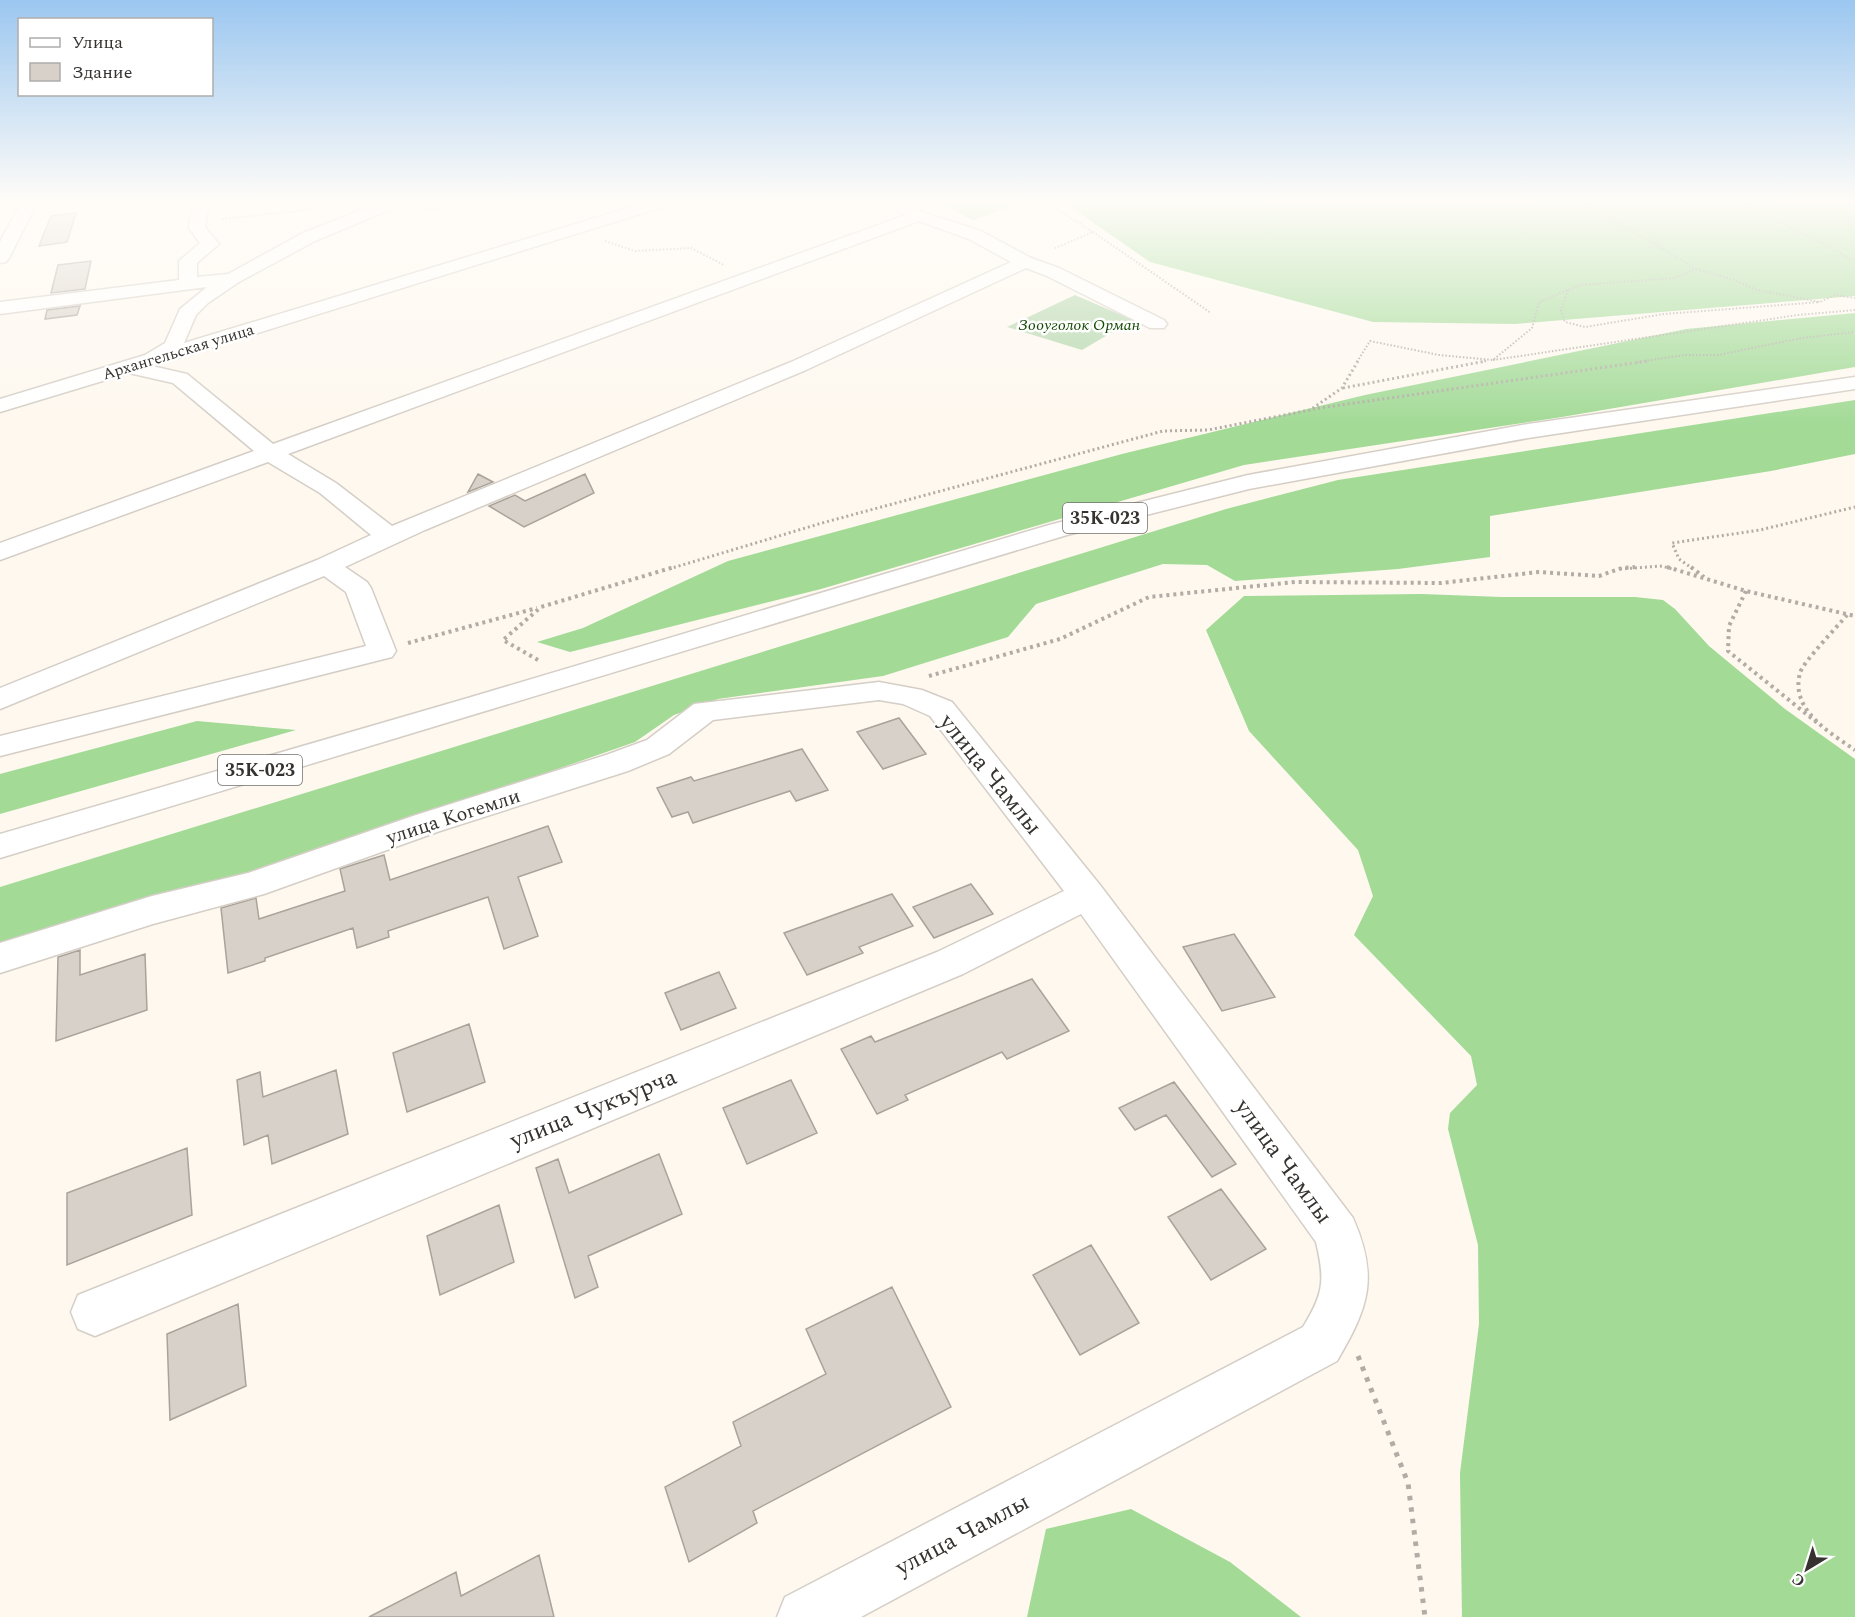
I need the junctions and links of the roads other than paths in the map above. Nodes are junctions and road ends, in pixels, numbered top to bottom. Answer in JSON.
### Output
{"nodes":[{"id":1,"x":188,"y":276,"type":"edge"},
{"id":2,"x":236,"y":276,"type":"edge"},
{"id":3,"x":407,"y":276,"type":"edge"},
{"id":4,"x":759,"y":276,"type":"edge"},
{"id":5,"x":995,"y":276,"type":"edge"},
{"id":6,"x":1062,"y":276,"type":"edge"},
{"id":7,"x":233,"y":278,"type":"junction"},
{"id":8,"x":188,"y":284,"type":"junction"},
{"id":9,"x":0,"y":308,"type":"edge"},
{"id":10,"x":1157,"y":324,"type":"dead end"},
{"id":11,"x":149,"y":360,"type":"junction"},
{"id":12,"x":127,"y":367,"type":"junction"},
{"id":13,"x":1855,"y":383,"type":"edge"},
{"id":14,"x":0,"y":406,"type":"edge"},
{"id":15,"x":268,"y":452,"type":"junction"},
{"id":16,"x":388,"y":536,"type":"junction"},
{"id":17,"x":0,"y":552,"type":"edge"},
{"id":18,"x":326,"y":566,"type":"junction"},
{"id":19,"x":902,"y":693,"type":"joint"},
{"id":20,"x":0,"y":699,"type":"edge"},
{"id":21,"x":0,"y":746,"type":"edge"},
{"id":22,"x":0,"y":846,"type":"edge"},
{"id":23,"x":1087,"y":895,"type":"junction"},
{"id":24,"x":0,"y":958,"type":"edge"},
{"id":25,"x":95,"y":1312,"type":"dead end"},
{"id":26,"x":805,"y":1617,"type":"edge"}],
"edges":[{"from":1,"to":8,"type":"street"},
{"from":2,"to":7,"type":"street"},
{"from":3,"to":11,"type":"street","name":"Архангельская улица"},
{"from":4,"to":15,"type":"street"},
{"from":5,"to":16,"type":"street"},
{"from":6,"to":10,"type":"street"},
{"from":7,"to":8,"type":"street"},
{"from":7,"to":11,"type":"street"},
{"from":8,"to":9,"type":"street"},
{"from":11,"to":12,"type":"street","name":"Архангельская улица"},
{"from":12,"to":14,"type":"street","name":"Архангельская улица"},
{"from":12,"to":15,"type":"street"},
{"from":13,"to":22,"type":"street","number":"35К-023"},
{"from":15,"to":16,"type":"street"},
{"from":15,"to":17,"type":"street"},
{"from":16,"to":18,"type":"street"},
{"from":18,"to":20,"type":"street"},
{"from":18,"to":21,"type":"street"},
{"from":19,"to":23,"type":"street","name":"улица Чамлы"},
{"from":19,"to":24,"type":"street","name":"улица Когемли"},
{"from":23,"to":25,"type":"street","name":"улица Чукъурча"},
{"from":23,"to":26,"type":"street","name":"улица Чамлы"}]}
